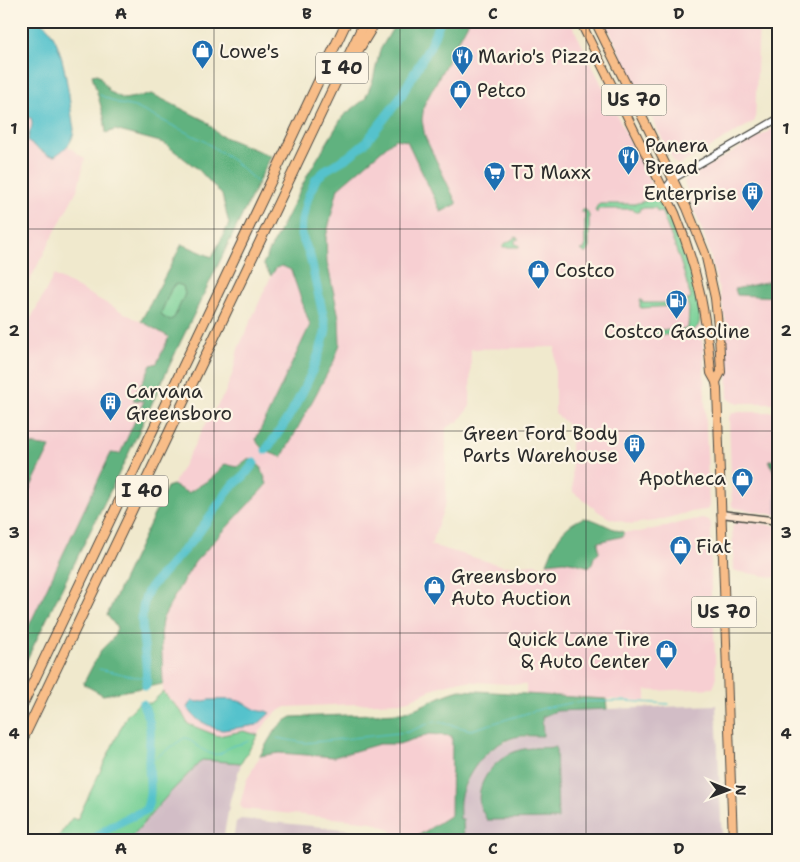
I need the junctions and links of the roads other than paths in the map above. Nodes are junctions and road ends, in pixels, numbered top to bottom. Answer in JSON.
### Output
{"nodes":[{"id":1,"x":347,"y":21,"type":"edge"},
{"id":2,"x":365,"y":21,"type":"edge"},
{"id":3,"x":376,"y":21,"type":"edge"},
{"id":4,"x":580,"y":21,"type":"edge"},
{"id":5,"x":595,"y":21,"type":"edge"},
{"id":6,"x":319,"y":116,"type":"junction"},
{"id":7,"x":779,"y":118,"type":"edge"},
{"id":8,"x":673,"y":179,"type":"junction"},
{"id":9,"x":659,"y":181,"type":"junction"},
{"id":10,"x":664,"y":190,"type":"junction"},
{"id":11,"x":716,"y":382,"type":"junction"},
{"id":12,"x":721,"y":514,"type":"junction"},
{"id":13,"x":779,"y":521,"type":"edge"},
{"id":14,"x":21,"y":708,"type":"edge"},
{"id":15,"x":21,"y":743,"type":"edge"},
{"id":16,"x":733,"y":841,"type":"edge"}],
"edges":[{"from":1,"to":14,"type":"highway","number":"I 40"},
{"from":2,"to":6,"type":"highway","number":"I 40"},
{"from":3,"to":6,"type":"highway"},
{"from":4,"to":9,"type":"highway","number":"US 70"},
{"from":5,"to":8,"type":"highway","number":"US 70"},
{"from":6,"to":15,"type":"highway","number":"I 40"},
{"from":7,"to":8,"type":"street"},
{"from":8,"to":9,"type":"street"},
{"from":8,"to":10,"type":"street"},
{"from":8,"to":11,"type":"highway","number":"US 70"},
{"from":9,"to":10,"type":"highway","number":"US 70"},
{"from":10,"to":11,"type":"highway","number":"US 70"},
{"from":11,"to":12,"type":"highway","number":"US 70"},
{"from":12,"to":13,"type":"main road"},
{"from":12,"to":16,"type":"highway","number":"US 70"}]}
